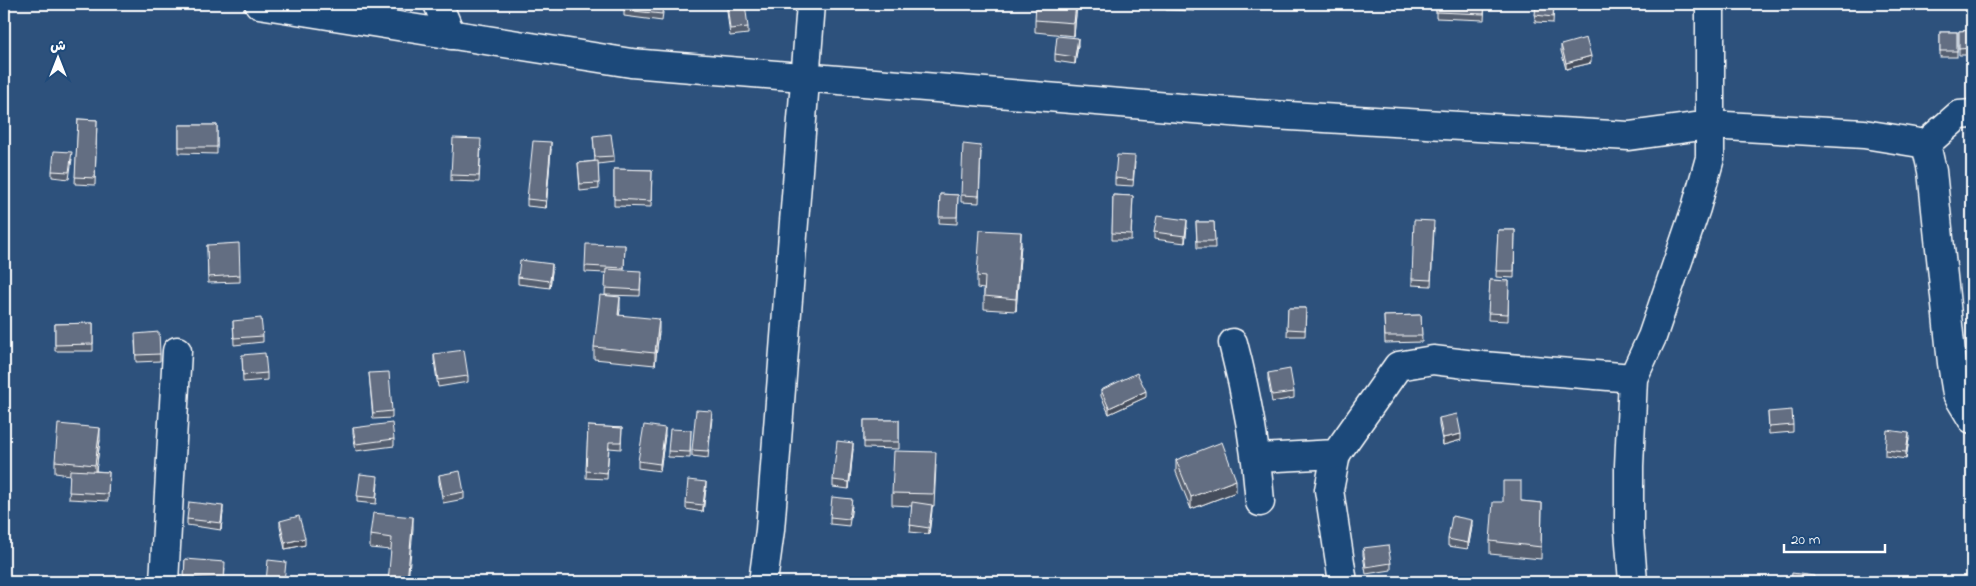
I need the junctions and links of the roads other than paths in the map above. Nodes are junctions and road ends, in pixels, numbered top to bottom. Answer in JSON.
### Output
{"nodes":[{"id":1,"x":259,"y":4,"type":"edge"},
{"id":2,"x":438,"y":4,"type":"edge"},
{"id":3,"x":811,"y":4,"type":"edge"},
{"id":4,"x":1710,"y":4,"type":"edge"},
{"id":5,"x":451,"y":35,"type":"junction"},
{"id":6,"x":805,"y":77,"type":"junction"},
{"id":7,"x":1972,"y":114,"type":"edge"},
{"id":8,"x":1710,"y":125,"type":"junction"},
{"id":9,"x":1926,"y":144,"type":"junction"},
{"id":10,"x":1233,"y":343,"type":"dead end"},
{"id":11,"x":177,"y":351,"type":"dead end"},
{"id":12,"x":1633,"y":378,"type":"junction"},
{"id":13,"x":1965,"y":391,"type":"edge"},
{"id":14,"x":1972,"y":420,"type":"edge"},
{"id":15,"x":1336,"y":454,"type":"junction"},
{"id":16,"x":1257,"y":458,"type":"junction"},
{"id":17,"x":1260,"y":502,"type":"dead end"},
{"id":18,"x":164,"y":582,"type":"edge"},
{"id":19,"x":763,"y":582,"type":"edge"},
{"id":20,"x":1343,"y":582,"type":"edge"},
{"id":21,"x":1633,"y":582,"type":"edge"}],
"edges":[{"from":1,"to":5,"type":"street"},
{"from":2,"to":5,"type":"street"},
{"from":3,"to":6,"type":"street"},
{"from":4,"to":8,"type":"street"},
{"from":5,"to":6,"type":"street"},
{"from":6,"to":8,"type":"street"},
{"from":6,"to":19,"type":"street"},
{"from":7,"to":9,"type":"street"},
{"from":8,"to":9,"type":"street"},
{"from":8,"to":12,"type":"street"},
{"from":9,"to":13,"type":"street"},
{"from":10,"to":16,"type":"street"},
{"from":11,"to":18,"type":"street"},
{"from":12,"to":15,"type":"street"},
{"from":12,"to":21,"type":"street"},
{"from":13,"to":14,"type":"street"},
{"from":15,"to":16,"type":"street"},
{"from":15,"to":20,"type":"street"},
{"from":16,"to":17,"type":"street"}]}
